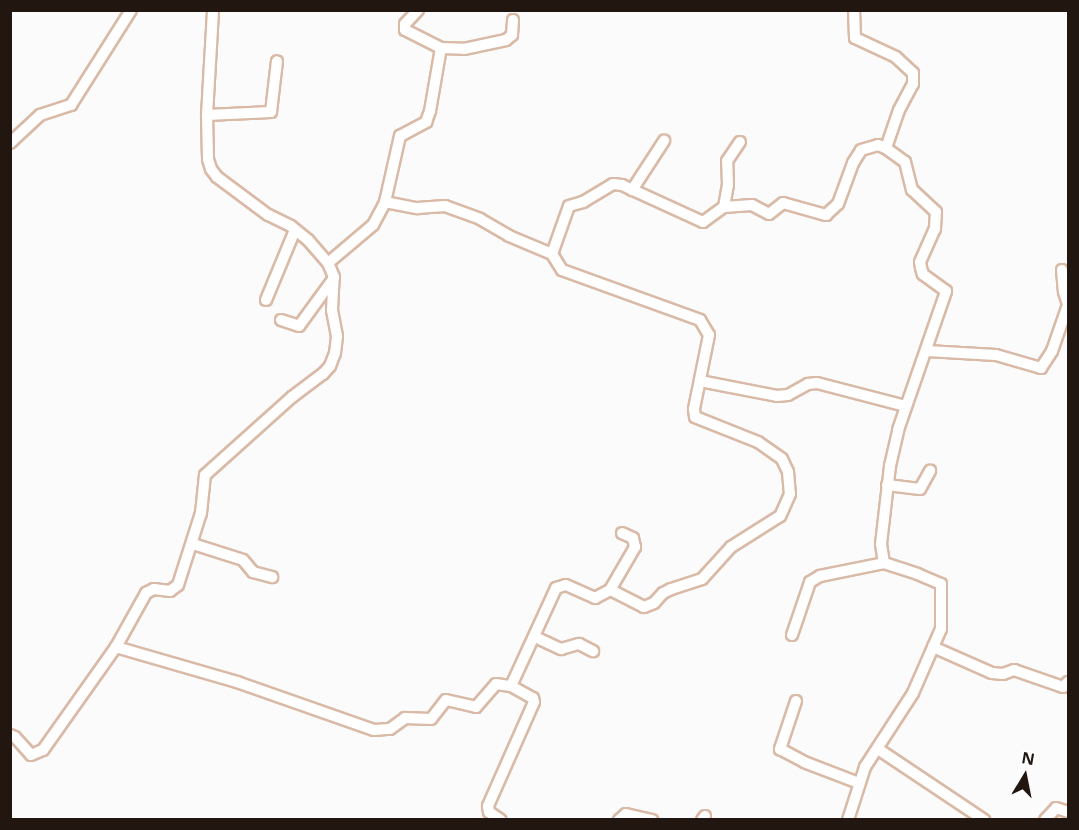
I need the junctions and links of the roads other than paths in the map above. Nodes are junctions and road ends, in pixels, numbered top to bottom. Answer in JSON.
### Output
{"nodes":[{"id":1,"x":131,"y":10,"type":"edge"},
{"id":2,"x":213,"y":10,"type":"edge"},
{"id":3,"x":418,"y":10,"type":"edge"},
{"id":4,"x":854,"y":10,"type":"edge"},
{"id":5,"x":513,"y":20,"type":"dead end"},
{"id":6,"x":441,"y":48,"type":"junction"},
{"id":7,"x":277,"y":61,"type":"dead end"},
{"id":8,"x":207,"y":115,"type":"junction"},
{"id":9,"x":664,"y":141,"type":"dead end"},
{"id":10,"x":740,"y":142,"type":"dead end"},
{"id":11,"x":10,"y":143,"type":"edge"},
{"id":12,"x":886,"y":148,"type":"junction"},
{"id":13,"x":632,"y":190,"type":"junction"},
{"id":14,"x":386,"y":201,"type":"junction"},
{"id":15,"x":724,"y":207,"type":"junction"},
{"id":16,"x":295,"y":230,"type":"junction"},
{"id":17,"x":552,"y":254,"type":"junction"},
{"id":18,"x":328,"y":263,"type":"junction"},
{"id":19,"x":1062,"y":270,"type":"dead end"},
{"id":20,"x":334,"y":277,"type":"junction"},
{"id":21,"x":266,"y":300,"type":"dead end"},
{"id":22,"x":1068,"y":305,"type":"edge"},
{"id":23,"x":281,"y":320,"type":"dead end"},
{"id":24,"x":927,"y":351,"type":"junction"},
{"id":25,"x":699,"y":381,"type":"junction"},
{"id":26,"x":905,"y":406,"type":"junction"},
{"id":27,"x":930,"y":471,"type":"dead end"},
{"id":28,"x":887,"y":485,"type":"junction"},
{"id":29,"x":622,"y":533,"type":"dead end"},
{"id":30,"x":193,"y":544,"type":"junction"},
{"id":31,"x":884,"y":563,"type":"junction"},
{"id":32,"x":272,"y":578,"type":"dead end"},
{"id":33,"x":610,"y":590,"type":"junction"},
{"id":34,"x":792,"y":635,"type":"dead end"},
{"id":35,"x":535,"y":637,"type":"junction"},
{"id":36,"x":116,"y":647,"type":"junction"},
{"id":37,"x":933,"y":647,"type":"junction"},
{"id":38,"x":593,"y":651,"type":"dead end"},
{"id":39,"x":1068,"y":682,"type":"edge"},
{"id":40,"x":512,"y":686,"type":"junction"},
{"id":41,"x":795,"y":701,"type":"dead end"},
{"id":42,"x":10,"y":735,"type":"edge"},
{"id":43,"x":878,"y":749,"type":"junction"},
{"id":44,"x":859,"y":783,"type":"junction"},
{"id":45,"x":1068,"y":812,"type":"edge"},
{"id":46,"x":501,"y":819,"type":"edge"},
{"id":47,"x":619,"y":819,"type":"edge"},
{"id":48,"x":652,"y":819,"type":"edge"},
{"id":49,"x":848,"y":819,"type":"edge"},
{"id":50,"x":984,"y":819,"type":"edge"},
{"id":51,"x":1045,"y":819,"type":"edge"}],
"edges":[{"from":1,"to":11,"type":"street"},
{"from":2,"to":8,"type":"street"},
{"from":3,"to":6,"type":"street"},
{"from":4,"to":12,"type":"street"},
{"from":5,"to":6,"type":"street"},
{"from":6,"to":14,"type":"street"},
{"from":7,"to":8,"type":"street"},
{"from":8,"to":16,"type":"street"},
{"from":9,"to":13,"type":"street"},
{"from":10,"to":15,"type":"street"},
{"from":12,"to":15,"type":"street"},
{"from":12,"to":24,"type":"street"},
{"from":13,"to":15,"type":"street"},
{"from":13,"to":17,"type":"street"},
{"from":14,"to":17,"type":"street"},
{"from":14,"to":18,"type":"street"},
{"from":16,"to":18,"type":"street"},
{"from":16,"to":21,"type":"street"},
{"from":17,"to":25,"type":"street"},
{"from":18,"to":20,"type":"street"},
{"from":19,"to":22,"type":"street"},
{"from":20,"to":23,"type":"street"},
{"from":20,"to":30,"type":"street"},
{"from":22,"to":24,"type":"street"},
{"from":24,"to":26,"type":"street"},
{"from":25,"to":26,"type":"street"},
{"from":25,"to":33,"type":"street"},
{"from":26,"to":28,"type":"street"},
{"from":27,"to":28,"type":"street"},
{"from":28,"to":31,"type":"street"},
{"from":29,"to":33,"type":"street"},
{"from":30,"to":32,"type":"street"},
{"from":30,"to":36,"type":"street"},
{"from":31,"to":34,"type":"street"},
{"from":31,"to":37,"type":"street"},
{"from":33,"to":35,"type":"street"},
{"from":35,"to":38,"type":"street"},
{"from":35,"to":40,"type":"street"},
{"from":36,"to":40,"type":"street"},
{"from":36,"to":42,"type":"street"},
{"from":37,"to":39,"type":"street"},
{"from":37,"to":43,"type":"street"},
{"from":40,"to":46,"type":"street"},
{"from":41,"to":44,"type":"street"},
{"from":43,"to":44,"type":"street"},
{"from":43,"to":50,"type":"street"},
{"from":44,"to":49,"type":"street"},
{"from":45,"to":51,"type":"street"},
{"from":47,"to":48,"type":"street"}]}
